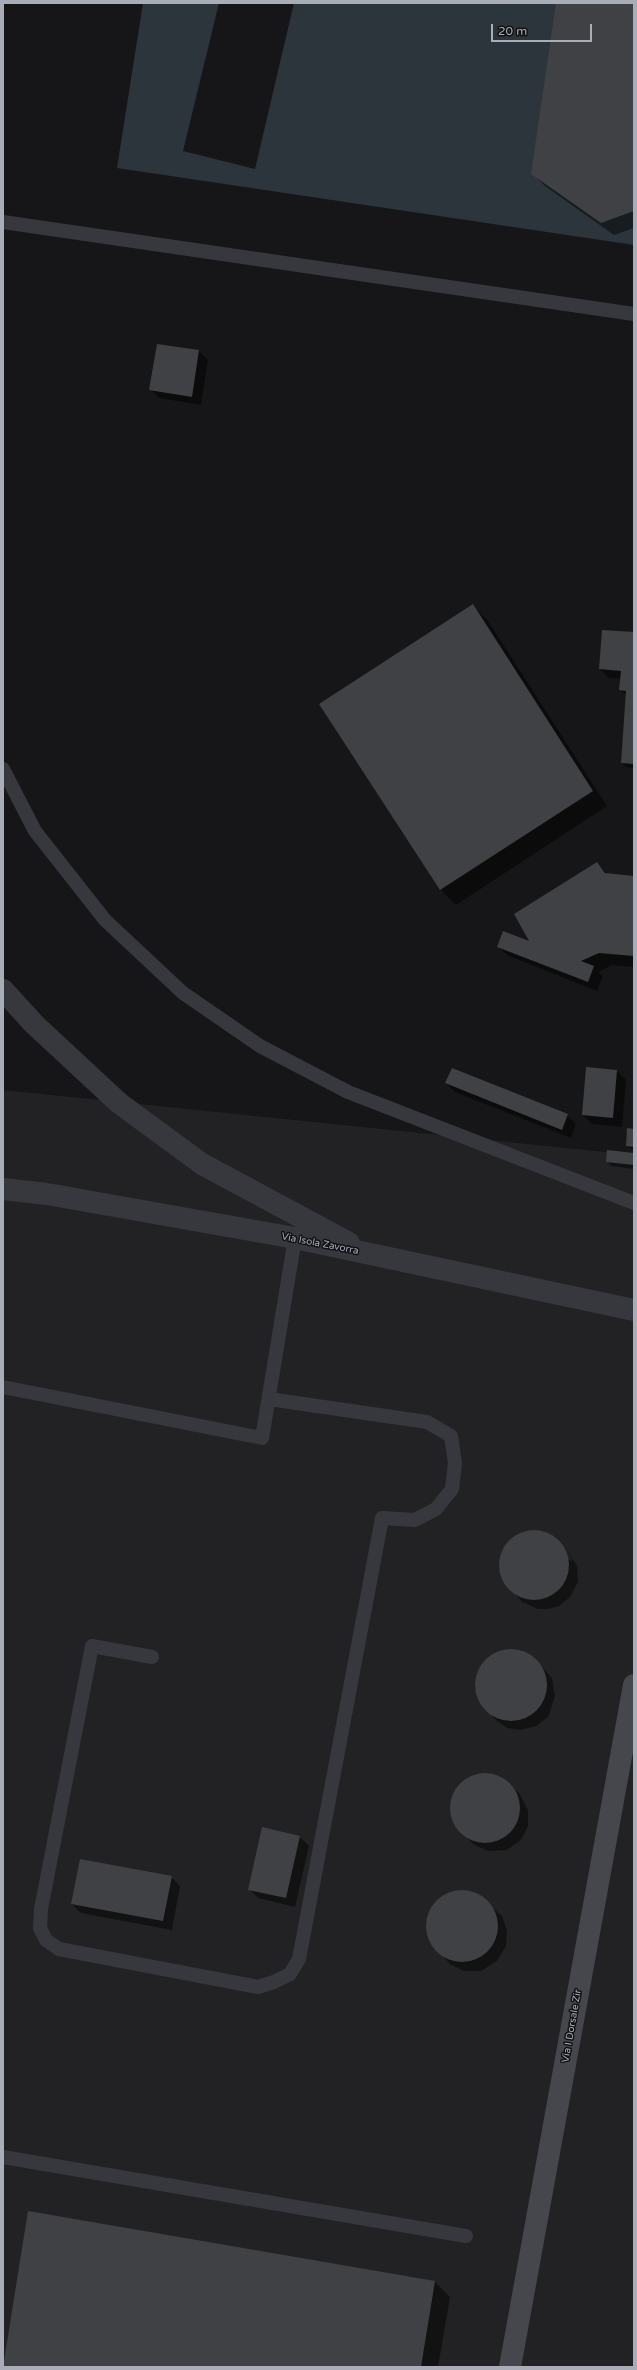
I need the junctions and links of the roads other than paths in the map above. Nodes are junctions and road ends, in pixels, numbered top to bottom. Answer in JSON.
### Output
{"nodes":[{"id":1,"x":3,"y":222,"type":"edge"},
{"id":2,"x":634,"y":314,"type":"edge"},
{"id":3,"x":3,"y":769,"type":"edge"},
{"id":4,"x":3,"y":990,"type":"edge"},
{"id":5,"x":3,"y":1189,"type":"edge"},
{"id":6,"x":634,"y":1203,"type":"edge"},
{"id":7,"x":294,"y":1238,"type":"junction"},
{"id":8,"x":372,"y":1254,"type":"junction"},
{"id":9,"x":634,"y":1310,"type":"edge"},
{"id":10,"x":3,"y":1387,"type":"edge"},
{"id":11,"x":269,"y":1399,"type":"junction"},
{"id":12,"x":152,"y":1657,"type":"dead end"},
{"id":13,"x":634,"y":1684,"type":"edge"},
{"id":14,"x":3,"y":2157,"type":"edge"},
{"id":15,"x":466,"y":2236,"type":"dead end"},
{"id":16,"x":510,"y":2367,"type":"edge"}],
"edges":[{"from":1,"to":2,"type":"lane"},
{"from":3,"to":6,"type":"lane"},
{"from":4,"to":8,"type":"street"},
{"from":5,"to":7,"type":"street","name":"Via Isola Zavorra"},
{"from":7,"to":8,"type":"street","name":"Via Isola Zavorra"},
{"from":7,"to":11,"type":"lane"},
{"from":8,"to":9,"type":"street","name":"Via Isola Zavorra"},
{"from":10,"to":11,"type":"lane"},
{"from":11,"to":12,"type":"lane"},
{"from":13,"to":16,"type":"main road","name":"Via I Dorsale Zir"},
{"from":14,"to":15,"type":"lane"}]}
